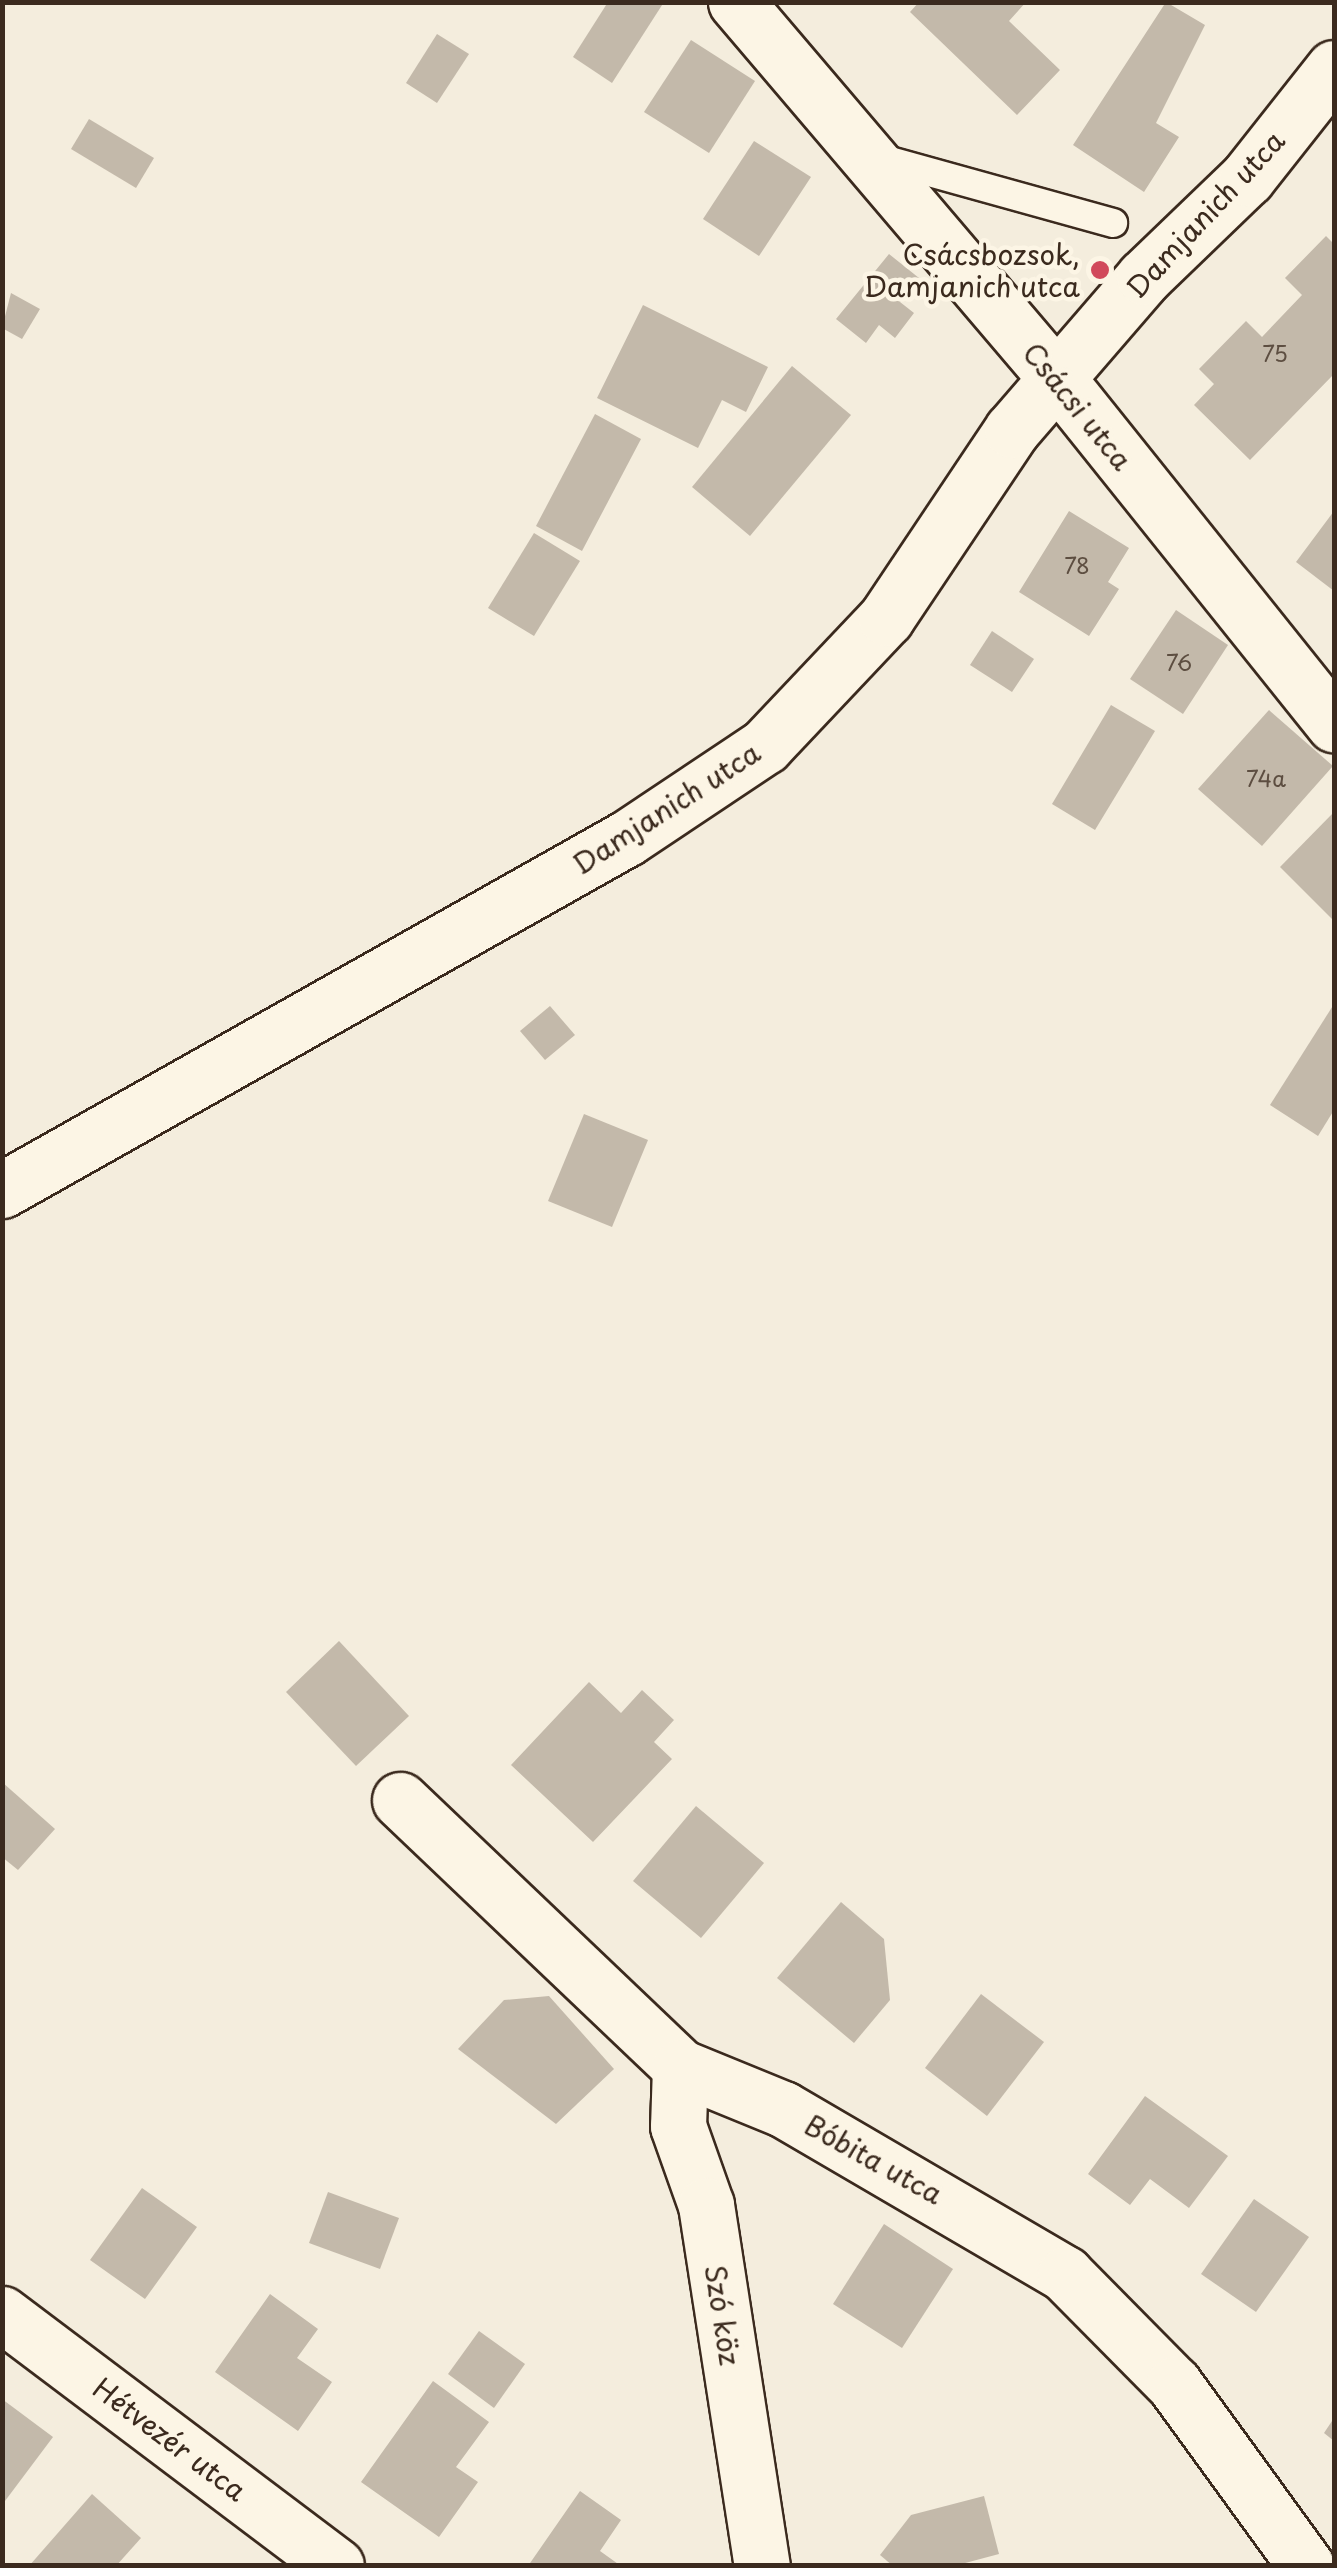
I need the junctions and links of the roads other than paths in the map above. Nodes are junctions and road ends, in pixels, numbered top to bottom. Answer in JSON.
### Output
{"nodes":[{"id":1,"x":736,"y":2,"type":"edge"},
{"id":2,"x":1334,"y":68,"type":"edge"},
{"id":3,"x":869,"y":156,"type":"junction"},
{"id":4,"x":1113,"y":222,"type":"dead end"},
{"id":5,"x":1059,"y":381,"type":"junction"},
{"id":6,"x":1334,"y":724,"type":"edge"},
{"id":7,"x":3,"y":1188,"type":"edge"},
{"id":8,"x":400,"y":1800,"type":"dead end"},
{"id":9,"x":680,"y":2067,"type":"junction"},
{"id":10,"x":2,"y":2314,"type":"edge"},
{"id":11,"x":336,"y":2566,"type":"edge"},
{"id":12,"x":762,"y":2566,"type":"edge"},
{"id":13,"x":1306,"y":2566,"type":"edge"}],
"edges":[{"from":1,"to":3,"type":"street","name":"Csácsi utca"},
{"from":2,"to":5,"type":"street","name":"Damjanich utca"},
{"from":3,"to":4,"type":"lane"},
{"from":3,"to":5,"type":"street","name":"Csácsi utca"},
{"from":5,"to":6,"type":"street","name":"Csácsi utca"},
{"from":5,"to":7,"type":"street","name":"Damjanich utca"},
{"from":8,"to":9,"type":"street","name":"Bóbita utca"},
{"from":9,"to":12,"type":"street","name":"Szó köz"},
{"from":9,"to":13,"type":"street","name":"Bóbita utca"},
{"from":10,"to":11,"type":"street","name":"Hétvezér utca"}]}
